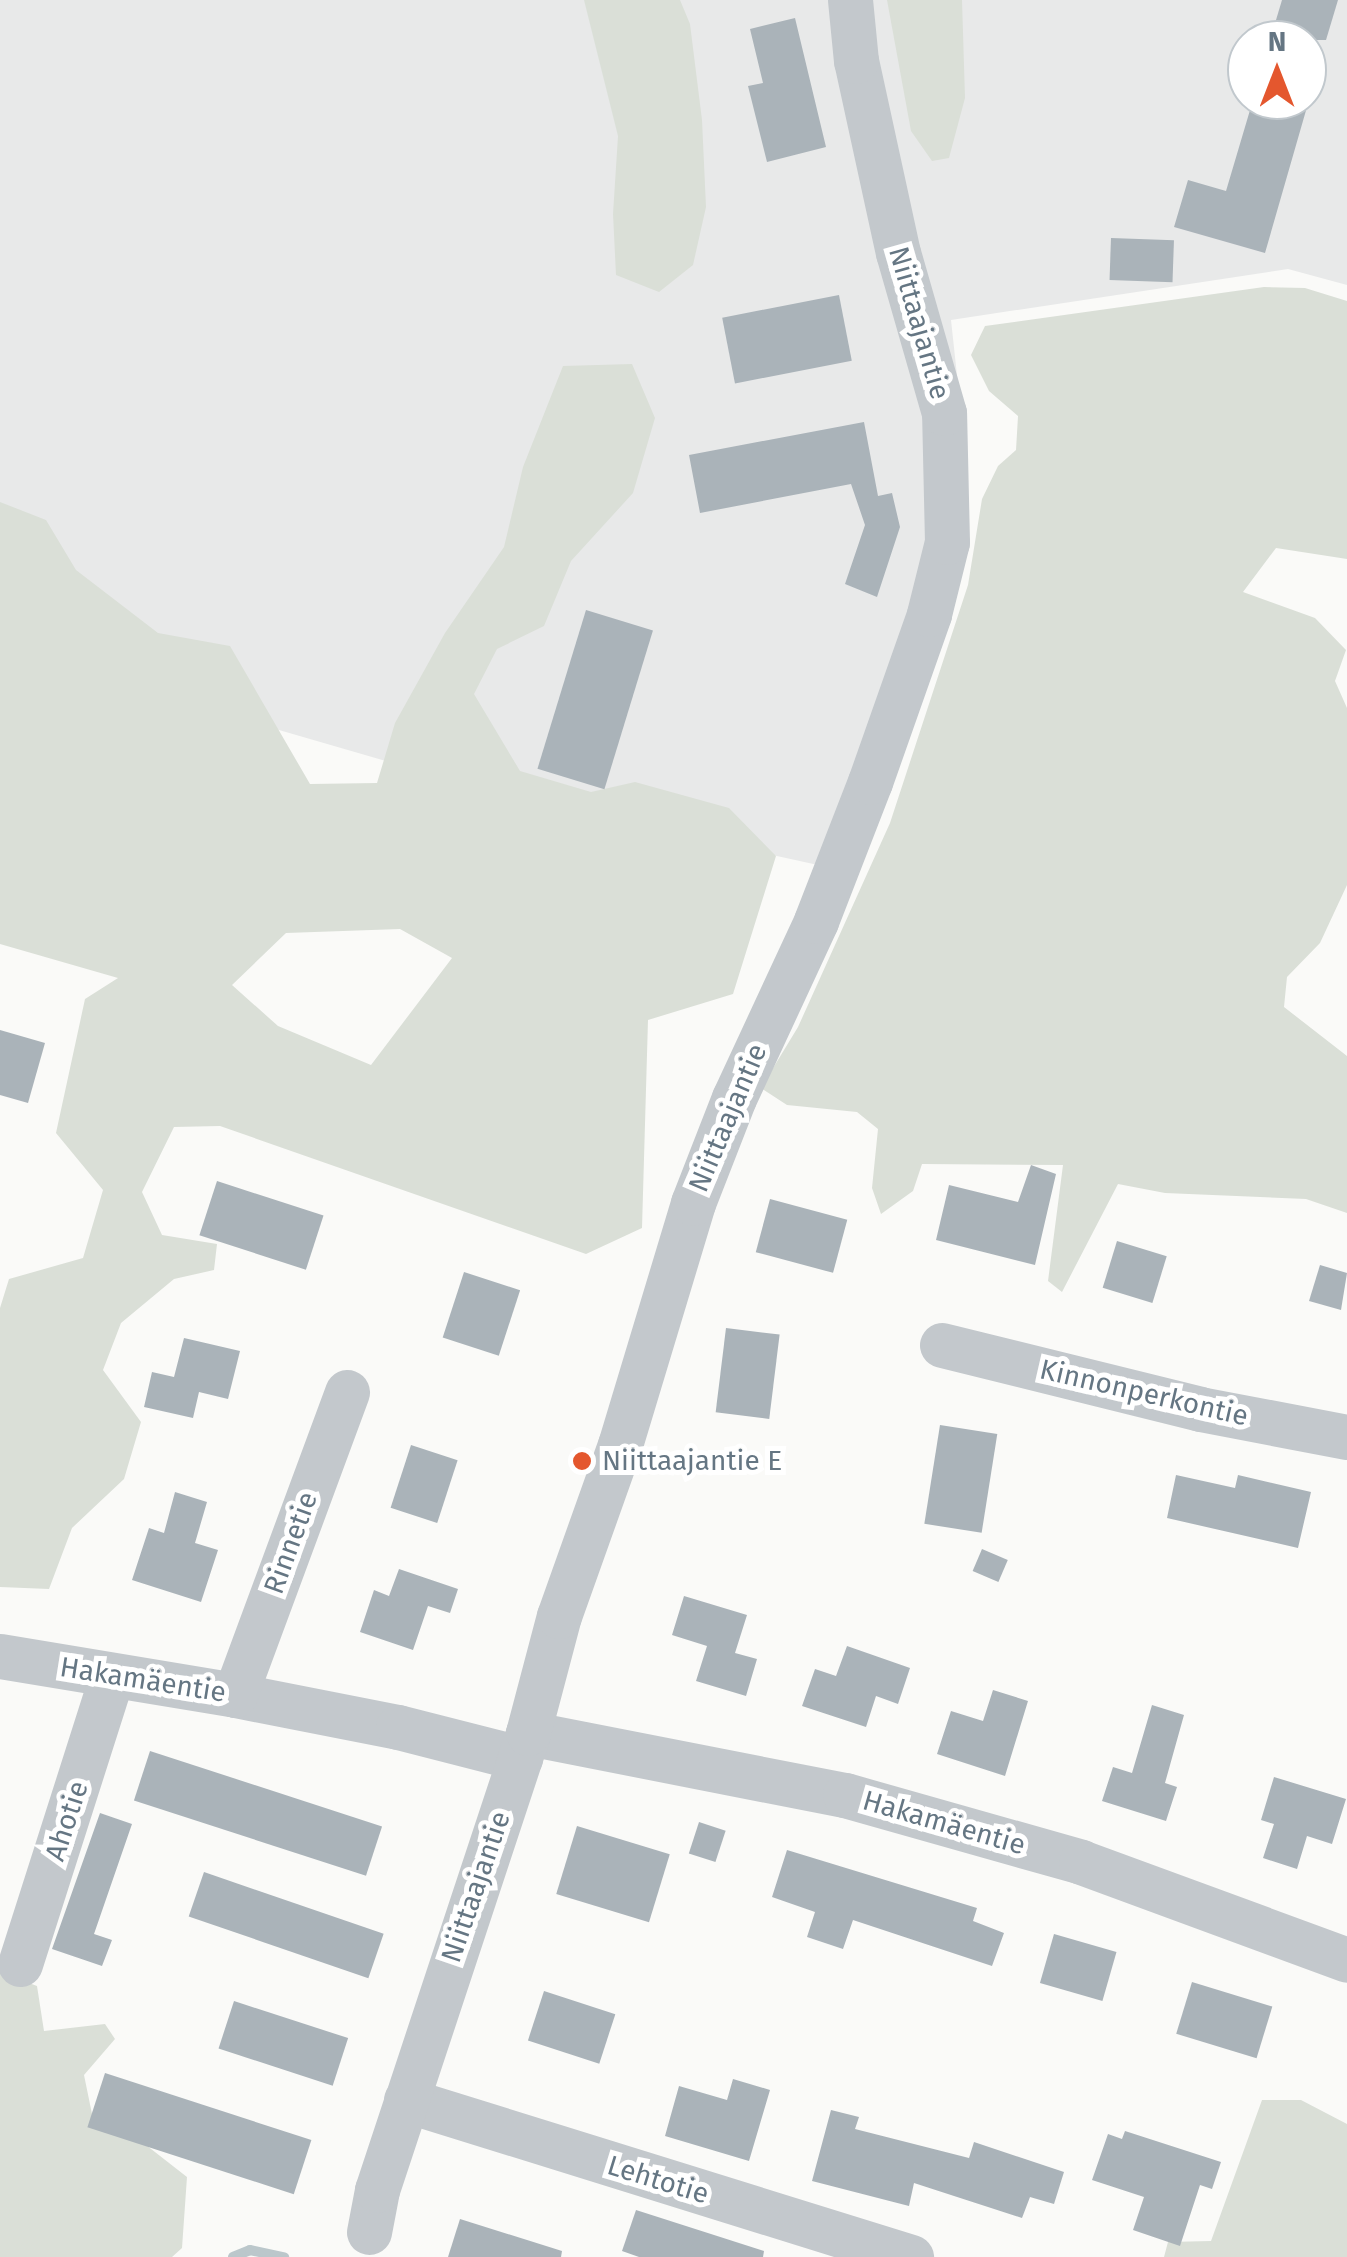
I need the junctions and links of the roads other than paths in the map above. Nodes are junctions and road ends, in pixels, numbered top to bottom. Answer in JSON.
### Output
{"nodes":[{"id":1,"x":850,"y":0,"type":"edge"},
{"id":2,"x":942,"y":1345,"type":"dead end"},
{"id":3,"x":346,"y":1392,"type":"dead end"},
{"id":4,"x":1347,"y":1436,"type":"edge"},
{"id":5,"x":0,"y":1656,"type":"edge"},
{"id":6,"x":111,"y":1678,"type":"junction"},
{"id":7,"x":235,"y":1695,"type":"junction"},
{"id":8,"x":524,"y":1746,"type":"junction"},
{"id":9,"x":1347,"y":1960,"type":"edge"},
{"id":10,"x":20,"y":1964,"type":"dead end"},
{"id":11,"x":406,"y":2100,"type":"junction"},
{"id":12,"x":369,"y":2232,"type":"dead end"},
{"id":13,"x":911,"y":2257,"type":"edge"}],
"edges":[{"from":1,"to":8,"type":"street","name":"Niittaajantie"},
{"from":2,"to":4,"type":"street","name":"Kinnonperkontie"},
{"from":3,"to":7,"type":"street","name":"Rinnetie"},
{"from":5,"to":6,"type":"street","name":"Hakamäentie"},
{"from":6,"to":7,"type":"street","name":"Hakamäentie"},
{"from":6,"to":10,"type":"street","name":"Ahotie"},
{"from":7,"to":8,"type":"street","name":"Hakamäentie"},
{"from":8,"to":9,"type":"street","name":"Hakamäentie"},
{"from":8,"to":11,"type":"street","name":"Niittaajantie"},
{"from":11,"to":12,"type":"street","name":"Niittaajantie"},
{"from":11,"to":13,"type":"street","name":"Lehtotie"}]}
